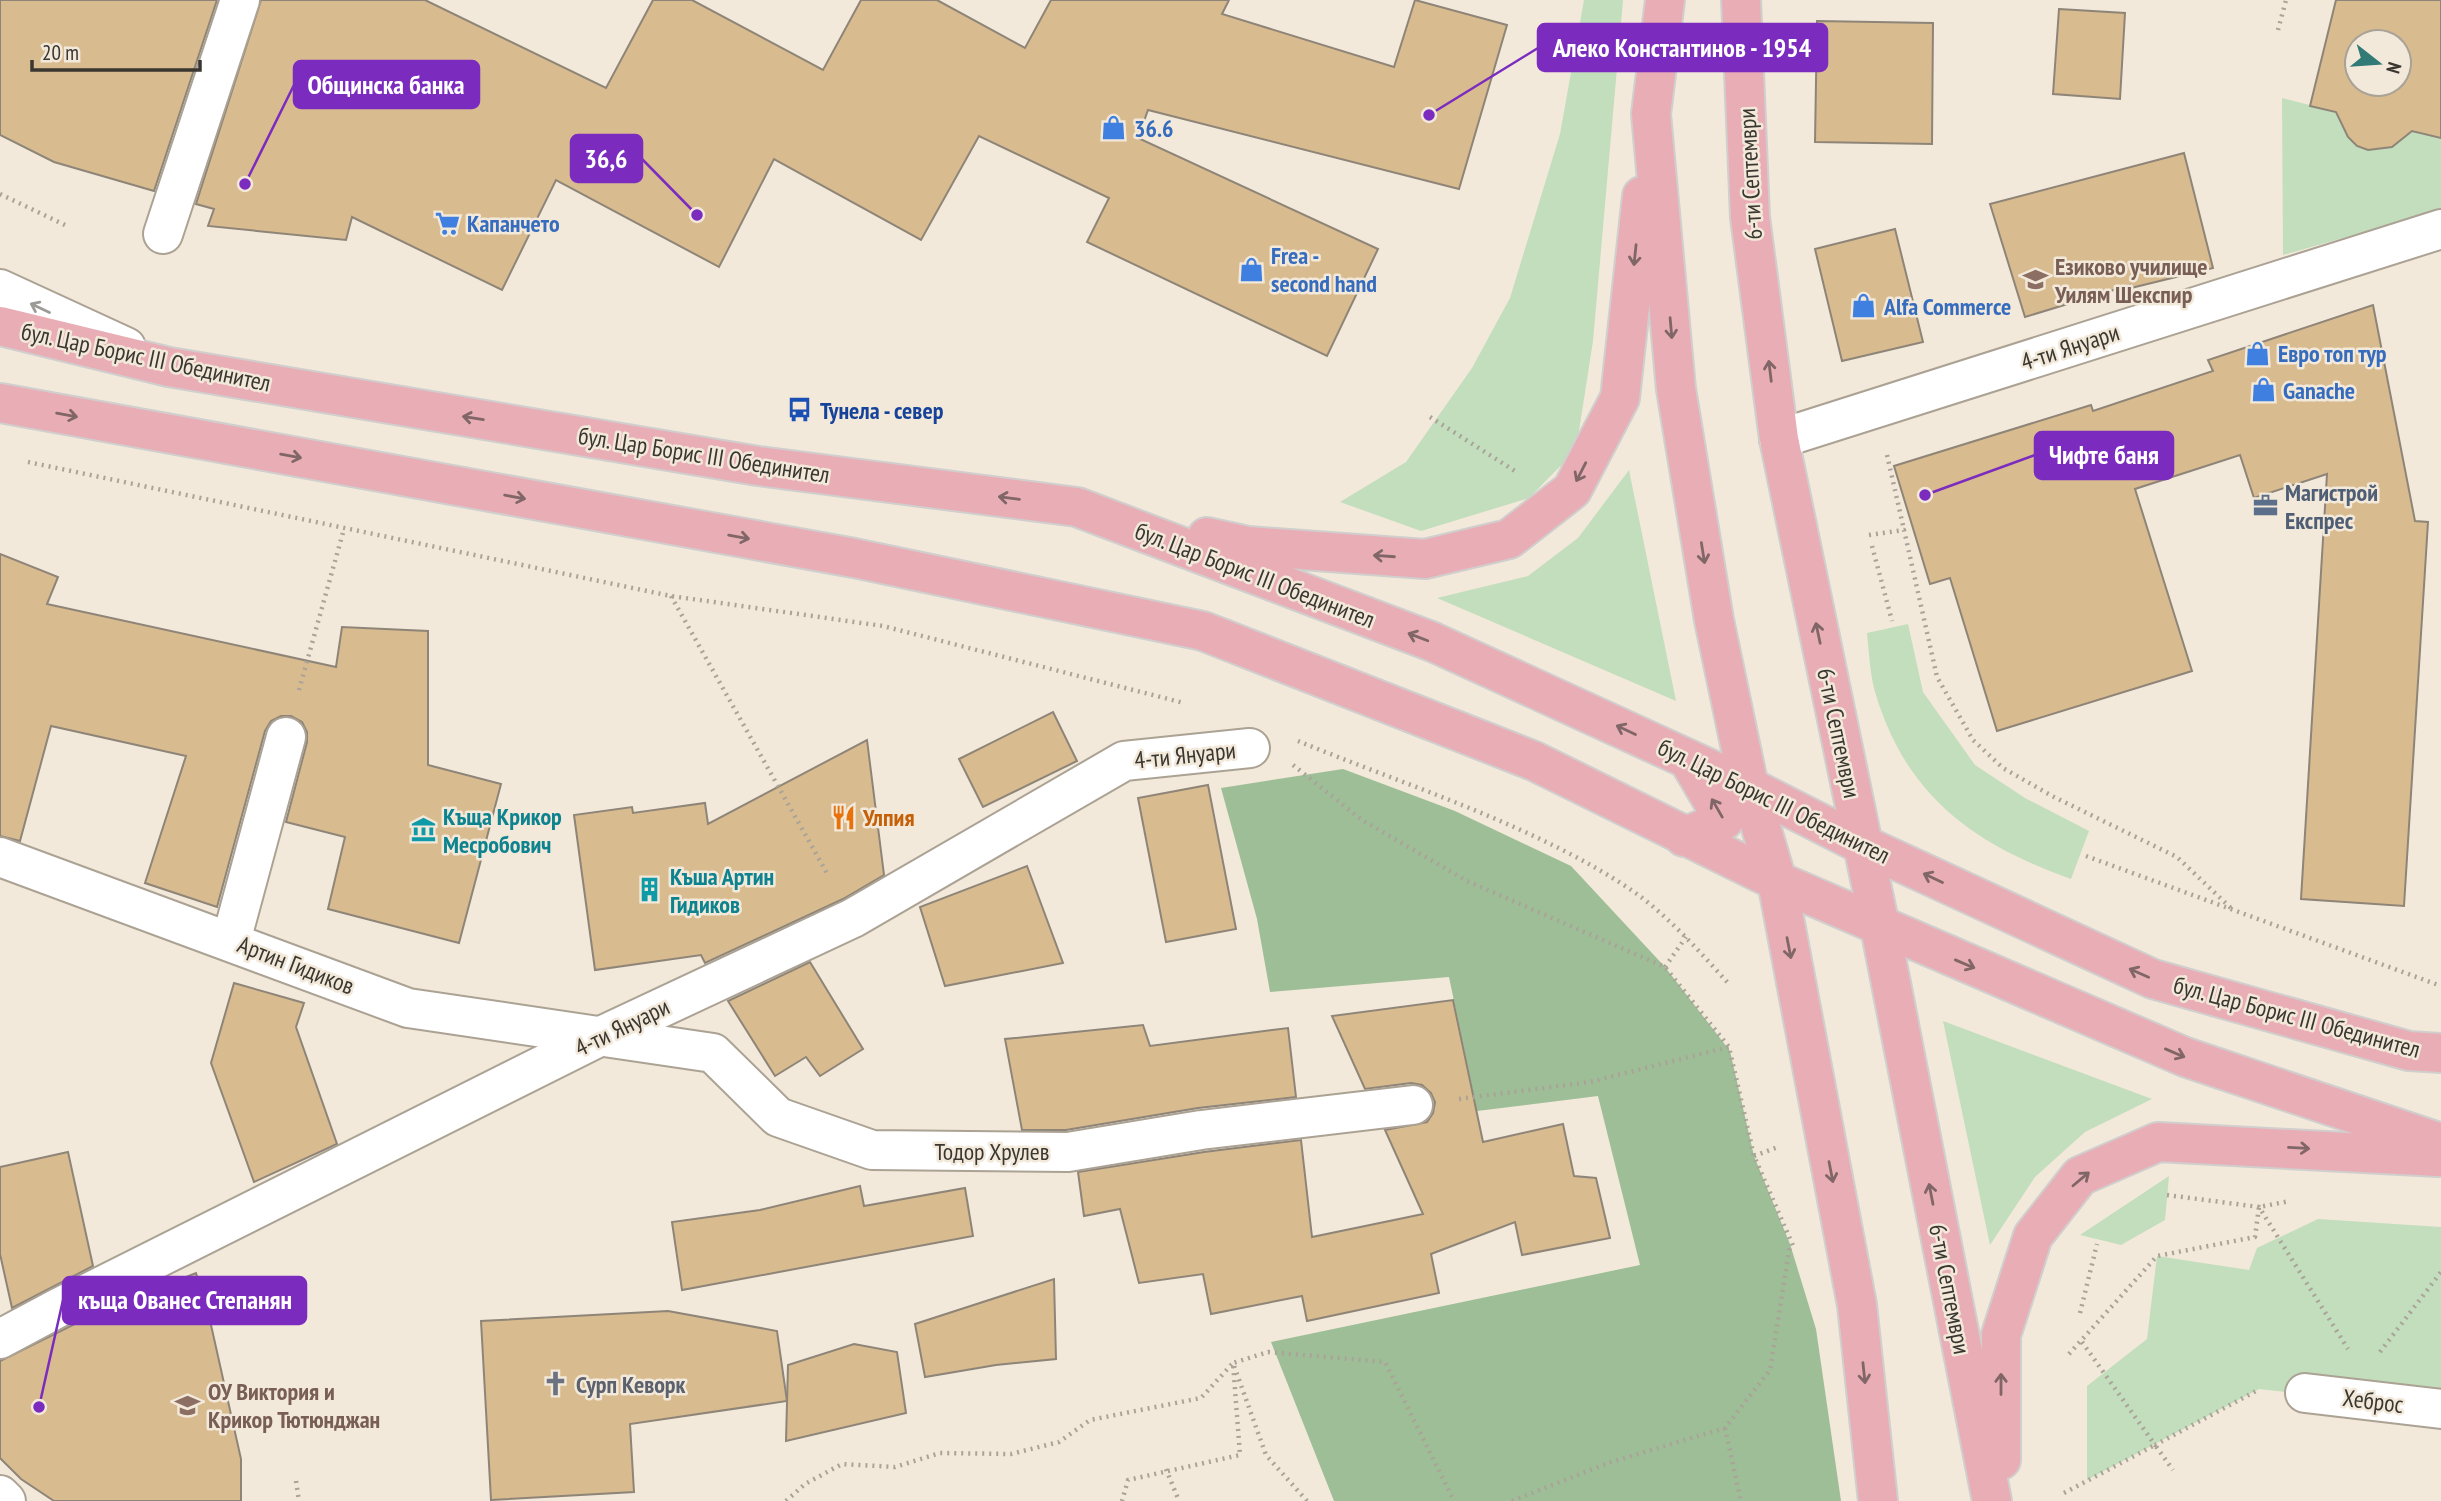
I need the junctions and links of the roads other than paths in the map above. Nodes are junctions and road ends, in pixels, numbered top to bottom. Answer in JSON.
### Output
{"nodes":[{"id":1,"x":240,"y":0,"type":"edge"},
{"id":2,"x":1665,"y":0,"type":"edge"},
{"id":3,"x":1741,"y":0,"type":"edge"},
{"id":4,"x":1651,"y":114,"type":"junction"},
{"id":5,"x":2441,"y":229,"type":"edge"},
{"id":6,"x":163,"y":234,"type":"dead end"},
{"id":7,"x":0,"y":289,"type":"edge"},
{"id":8,"x":0,"y":326,"type":"edge"},
{"id":9,"x":169,"y":367,"type":"junction"},
{"id":10,"x":0,"y":403,"type":"edge"},
{"id":11,"x":1779,"y":439,"type":"junction"},
{"id":12,"x":1077,"y":507,"type":"junction"},
{"id":13,"x":286,"y":737,"type":"road end"},
{"id":14,"x":1250,"y":748,"type":"road end"},
{"id":15,"x":1688,"y":759,"type":"junction"},
{"id":16,"x":1749,"y":787,"type":"junction"},
{"id":17,"x":1684,"y":837,"type":"junction"},
{"id":18,"x":1861,"y":844,"type":"junction"},
{"id":19,"x":0,"y":858,"type":"edge"},
{"id":20,"x":1777,"y":881,"type":"junction"},
{"id":21,"x":1880,"y":928,"type":"junction"},
{"id":22,"x":232,"y":941,"type":"junction"},
{"id":23,"x":601,"y":1036,"type":"junction"},
{"id":24,"x":2441,"y":1053,"type":"edge"},
{"id":25,"x":1413,"y":1105,"type":"road end"},
{"id":26,"x":2441,"y":1143,"type":"edge"},
{"id":27,"x":2441,"y":1157,"type":"edge"},
{"id":28,"x":0,"y":1339,"type":"edge"},
{"id":29,"x":2305,"y":1393,"type":"road end"},
{"id":30,"x":2441,"y":1409,"type":"edge"},
{"id":31,"x":0,"y":1495,"type":"edge"},
{"id":32,"x":6,"y":1501,"type":"edge"},
{"id":33,"x":1878,"y":1501,"type":"edge"},
{"id":34,"x":1992,"y":1501,"type":"edge"},
{"id":35,"x":2001,"y":1501,"type":"edge"}],
"edges":[{"from":1,"to":6,"type":"street"},
{"from":2,"to":4,"type":"main road"},
{"from":11,"to":3,"type":"main road","name":"6-ти Септември","one_way":true},
{"from":4,"to":12,"type":"main road","one_way":true},
{"from":4,"to":16,"type":"main road","one_way":true},
{"from":5,"to":11,"type":"street","name":"4-ти Януари"},
{"from":9,"to":7,"type":"street","one_way":true},
{"from":8,"to":9,"type":"main road","name":"бул. Цар Борис III Обединител"},
{"from":12,"to":9,"type":"main road","name":"бул. Цар Борис III Обединител","one_way":true},
{"from":10,"to":17,"type":"main road","one_way":true},
{"from":18,"to":11,"type":"main road","name":"6-ти Септември","one_way":true},
{"from":15,"to":12,"type":"main road","name":"бул. Цар Борис III Обединител","one_way":true},
{"from":13,"to":22,"type":"street"},
{"from":14,"to":23,"type":"street","name":"4-ти Януари"},
{"from":15,"to":16,"type":"main road","name":"бул. Цар Борис III Обединител"},
{"from":17,"to":15,"type":"main road","one_way":true},
{"from":16,"to":18,"type":"main road","name":"бул. Цар Борис III Обединител"},
{"from":16,"to":20,"type":"main road"},
{"from":17,"to":20,"type":"main road"},
{"from":18,"to":21,"type":"main road","name":"6-ти Септември"},
{"from":24,"to":18,"type":"main road","name":"бул. Цар Борис III Обединител","one_way":true},
{"from":19,"to":22,"type":"street","name":"Артин Гидиков"},
{"from":20,"to":21,"type":"main road"},
{"from":20,"to":33,"type":"main road","one_way":true},
{"from":21,"to":26,"type":"main road","one_way":true},
{"from":34,"to":21,"type":"main road","name":"6-ти Септември","one_way":true},
{"from":22,"to":23,"type":"street","name":"Артин Гидиков"},
{"from":23,"to":25,"type":"street","name":"Тодор Хрулев"},
{"from":23,"to":28,"type":"street","name":"4-ти Януари"},
{"from":35,"to":27,"type":"main road","one_way":true},
{"from":29,"to":30,"type":"street","name":"Хеброс"},
{"from":31,"to":32,"type":"street"}]}
